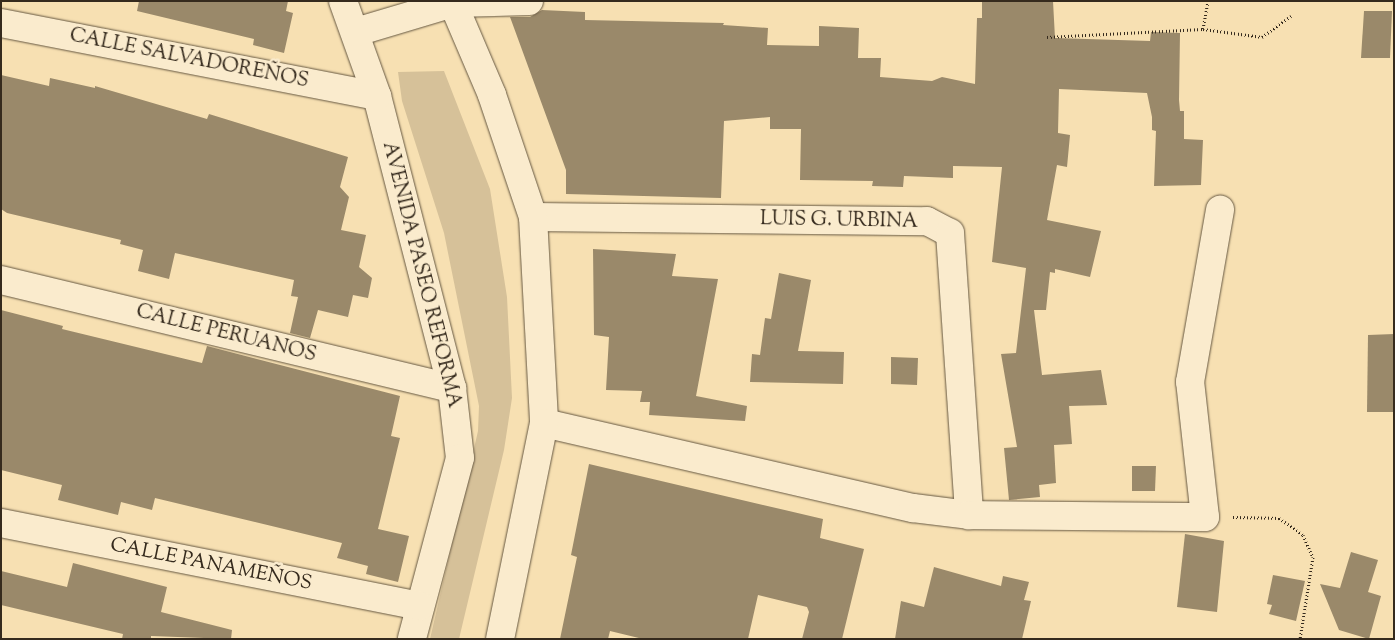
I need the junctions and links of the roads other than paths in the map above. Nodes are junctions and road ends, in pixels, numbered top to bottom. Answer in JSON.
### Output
{"nodes":[{"id":1,"x":343,"y":1,"type":"edge"},
{"id":2,"x":529,"y":1,"type":"edge"},
{"id":3,"x":453,"y":2,"type":"edge"},
{"id":4,"x":1,"y":23,"type":"edge"},
{"id":5,"x":356,"y":32,"type":"junction"},
{"id":6,"x":377,"y":96,"type":"junction"},
{"id":7,"x":1220,"y":210,"type":"dead end"},
{"id":8,"x":533,"y":217,"type":"junction"},
{"id":9,"x":1,"y":280,"type":"edge"},
{"id":10,"x":452,"y":388,"type":"junction"},
{"id":11,"x":544,"y":423,"type":"junction"},
{"id":12,"x":970,"y":515,"type":"junction"},
{"id":13,"x":1,"y":523,"type":"edge"},
{"id":14,"x":420,"y":606,"type":"junction"},
{"id":15,"x":412,"y":639,"type":"edge"},
{"id":16,"x":500,"y":639,"type":"edge"}],
"edges":[{"from":1,"to":5,"type":"street","name":"AVENIDA PASEO REFORMA"},
{"from":2,"to":3,"type":"street"},
{"from":3,"to":5,"type":"street"},
{"from":3,"to":8,"type":"street"},
{"from":4,"to":6,"type":"street","name":"CALLE SALVADOREÑOS"},
{"from":5,"to":6,"type":"street","name":"AVENIDA PASEO REFORMA"},
{"from":6,"to":10,"type":"street","name":"AVENIDA PASEO REFORMA"},
{"from":7,"to":12,"type":"street"},
{"from":8,"to":11,"type":"street"},
{"from":8,"to":12,"type":"street","name":"LUIS G. URBINA"},
{"from":9,"to":10,"type":"street","name":"CALLE PERUANOS"},
{"from":10,"to":14,"type":"street","name":"AVENIDA PASEO REFORMA"},
{"from":11,"to":12,"type":"street"},
{"from":11,"to":16,"type":"street"},
{"from":13,"to":14,"type":"street","name":"CALLE PANAMEÑOS"},
{"from":14,"to":15,"type":"street","name":"AVENIDA PASEO REFORMA"}]}
